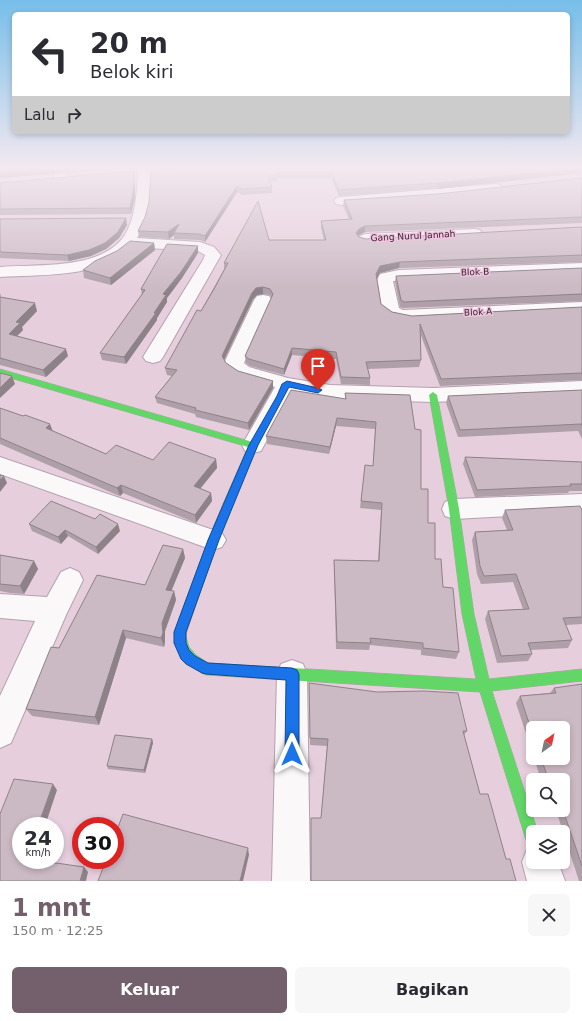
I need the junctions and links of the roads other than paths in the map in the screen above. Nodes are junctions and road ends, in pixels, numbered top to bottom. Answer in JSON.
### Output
{"nodes":[{"id":1,"x":141,"y":208,"type":"edge"},
{"id":2,"x":123,"y":219,"type":"edge"},
{"id":3,"x":138,"y":219,"type":"junction"},
{"id":4,"x":491,"y":232,"type":"edge"},
{"id":5,"x":365,"y":239,"type":"edge"},
{"id":6,"x":127,"y":242,"type":"junction"},
{"id":7,"x":582,"y":268,"type":"edge"},
{"id":8,"x":0,"y":272,"type":"edge"},
{"id":9,"x":387,"y":295,"type":"joint"},
{"id":10,"x":263,"y":300,"type":"dead end"},
{"id":11,"x":582,"y":307,"type":"edge"},
{"id":12,"x":153,"y":357,"type":"dead end"},
{"id":13,"x":0,"y":372,"type":"edge"},
{"id":14,"x":287,"y":384,"type":"junction"},
{"id":15,"x":582,"y":388,"type":"edge"},
{"id":16,"x":433,"y":395,"type":"junction"},
{"id":17,"x":253,"y":445,"type":"junction"},
{"id":18,"x":0,"y":465,"type":"edge"},
{"id":19,"x":582,"y":503,"type":"edge"},
{"id":20,"x":454,"y":509,"type":"junction"},
{"id":21,"x":213,"y":540,"type":"junction"},
{"id":22,"x":70,"y":580,"type":"dead end"},
{"id":23,"x":0,"y":606,"type":"edge"},
{"id":24,"x":54,"y":610,"type":"junction"},
{"id":25,"x":292,"y":674,"type":"junction"},
{"id":26,"x":582,"y":675,"type":"edge"},
{"id":27,"x":484,"y":686,"type":"junction"},
{"id":28,"x":0,"y":732,"type":"edge"},
{"id":29,"x":528,"y":825,"type":"edge"},
{"id":30,"x":542,"y":869,"type":"edge"},
{"id":31,"x":291,"y":881,"type":"edge"},
{"id":32,"x":546,"y":881,"type":"edge"}],
"edges":[{"from":1,"to":3,"type":"street"},
{"from":2,"to":3,"type":"street"},
{"from":3,"to":6,"type":"street"},
{"from":4,"to":5,"type":"street","name":"Gang Nurul Jannah"},
{"from":6,"to":8,"type":"street"},
{"from":6,"to":12,"type":"street"},
{"from":7,"to":9,"type":"street","name":"Blok B"},
{"from":9,"to":11,"type":"street","name":"Blok A"},
{"from":10,"to":14,"type":"street"},
{"from":13,"to":17,"type":"street"},
{"from":14,"to":16,"type":"street"},
{"from":14,"to":17,"type":"street"},
{"from":15,"to":16,"type":"street"},
{"from":16,"to":20,"type":"street"},
{"from":17,"to":21,"type":"street"},
{"from":18,"to":21,"type":"street"},
{"from":19,"to":20,"type":"street"},
{"from":20,"to":27,"type":"street"},
{"from":21,"to":25,"type":"street"},
{"from":22,"to":24,"type":"street"},
{"from":23,"to":24,"type":"street"},
{"from":24,"to":28,"type":"street"},
{"from":25,"to":27,"type":"street"},
{"from":25,"to":31,"type":"street"},
{"from":26,"to":27,"type":"street"},
{"from":27,"to":29,"type":"street"},
{"from":30,"to":32,"type":"street"}]}
